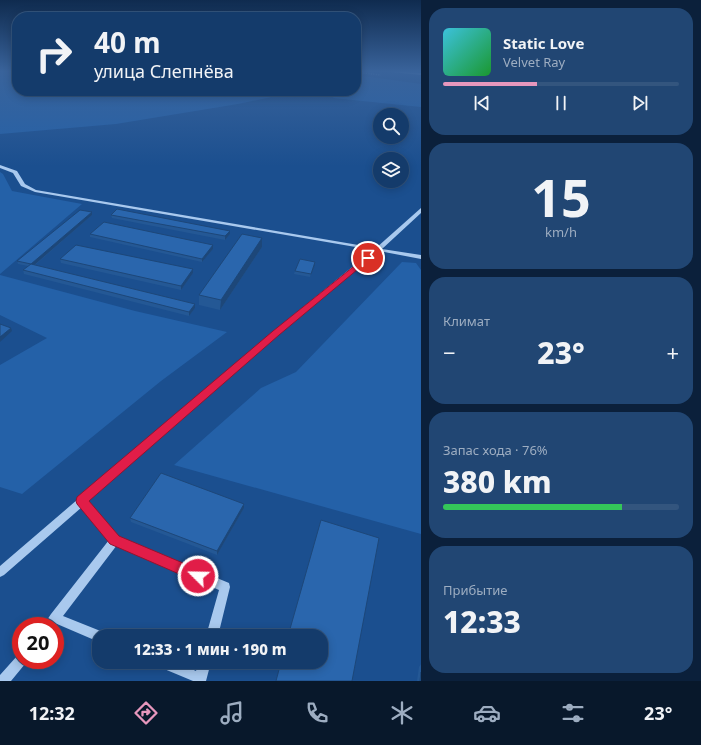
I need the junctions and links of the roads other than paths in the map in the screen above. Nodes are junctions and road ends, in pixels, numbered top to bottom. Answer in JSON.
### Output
{"nodes":[{"id":1,"x":0,"y":166,"type":"edge"},
{"id":2,"x":421,"y":210,"type":"edge"},
{"id":3,"x":378,"y":249,"type":"junction"},
{"id":4,"x":421,"y":257,"type":"edge"},
{"id":5,"x":82,"y":501,"type":"junction"},
{"id":6,"x":115,"y":540,"type":"junction"},
{"id":7,"x":0,"y":572,"type":"edge"},
{"id":8,"x":56,"y":617,"type":"edge"},
{"id":9,"x":64,"y":626,"type":"edge"},
{"id":10,"x":214,"y":629,"type":"edge"},
{"id":11,"x":92,"y":634,"type":"edge"},
{"id":12,"x":14,"y":669,"type":"edge"},
{"id":13,"x":176,"y":669,"type":"edge"},
{"id":14,"x":203,"y":669,"type":"edge"},
{"id":15,"x":200,"y":680,"type":"edge"},
{"id":16,"x":4,"y":681,"type":"edge"}],
"edges":[{"from":1,"to":3,"type":"street"},
{"from":2,"to":3,"type":"street"},
{"from":3,"to":4,"type":"street"},
{"from":3,"to":5,"type":"street"},
{"from":5,"to":6,"type":"street"},
{"from":5,"to":7,"type":"street"},
{"from":6,"to":8,"type":"street"},
{"from":6,"to":10,"type":"street"},
{"from":9,"to":11,"type":"street"},
{"from":12,"to":16,"type":"street"},
{"from":13,"to":15,"type":"street"},
{"from":14,"to":15,"type":"street"}]}
